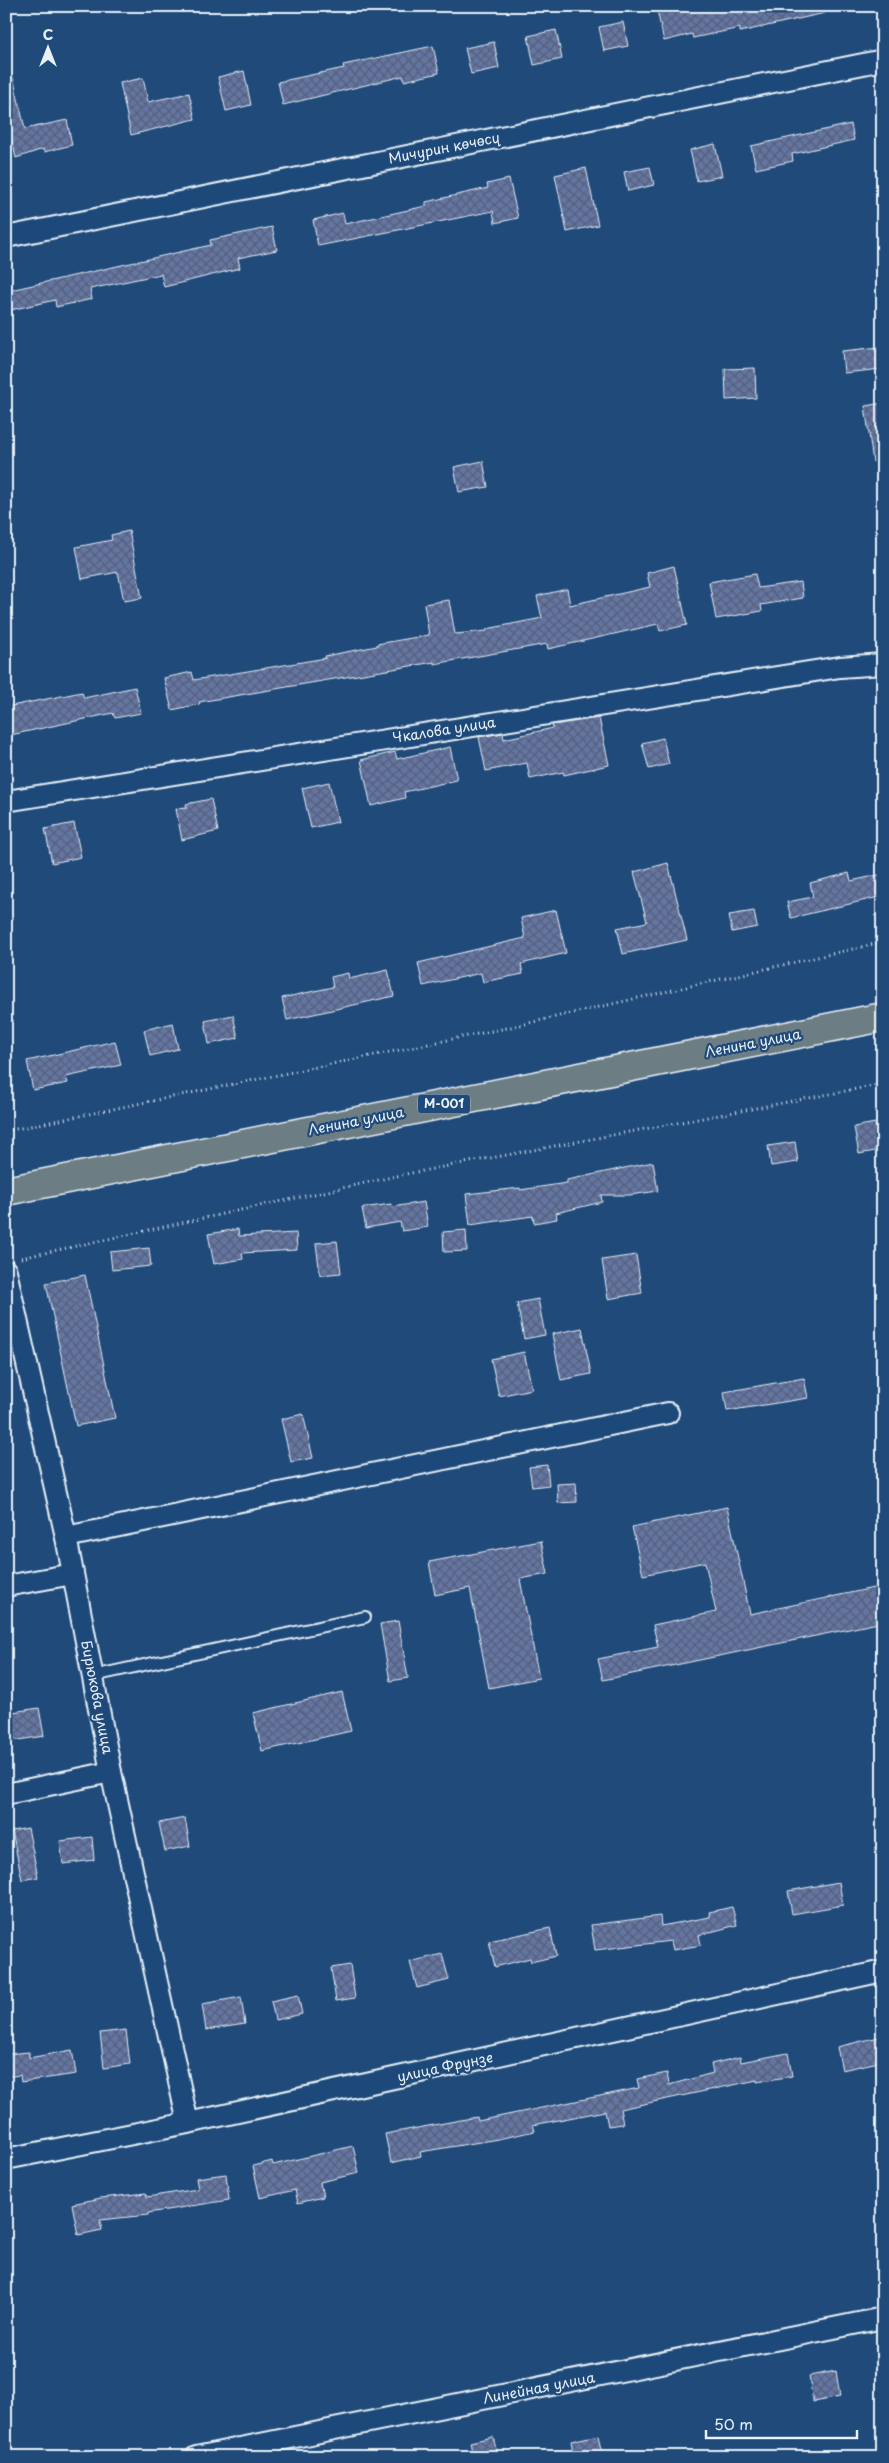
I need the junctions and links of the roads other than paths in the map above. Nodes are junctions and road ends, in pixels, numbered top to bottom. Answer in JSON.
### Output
{"nodes":[{"id":1,"x":883,"y":60,"type":"edge"},
{"id":2,"x":6,"y":237,"type":"edge"},
{"id":3,"x":883,"y":664,"type":"edge"},
{"id":4,"x":6,"y":801,"type":"edge"},
{"id":5,"x":883,"y":1017,"type":"edge"},
{"id":6,"x":6,"y":1191,"type":"edge"},
{"id":7,"x":11,"y":1265,"type":"edge"},
{"id":8,"x":668,"y":1413,"type":"dead end"},
{"id":9,"x":66,"y":1537,"type":"junction"},
{"id":10,"x":73,"y":1574,"type":"junction"},
{"id":11,"x":6,"y":1586,"type":"edge"},
{"id":12,"x":365,"y":1617,"type":"dead end"},
{"id":13,"x":93,"y":1676,"type":"junction"},
{"id":14,"x":111,"y":1772,"type":"junction"},
{"id":15,"x":6,"y":1794,"type":"edge"},
{"id":16,"x":883,"y":1971,"type":"edge"},
{"id":17,"x":188,"y":2123,"type":"junction"},
{"id":18,"x":6,"y":2159,"type":"edge"},
{"id":19,"x":883,"y":2318,"type":"edge"},
{"id":20,"x":196,"y":2457,"type":"edge"}],
"edges":[{"from":1,"to":2,"type":"street","name":"Мичурин көчөсү"},
{"from":3,"to":4,"type":"street","name":"Чкалова улица"},
{"from":5,"to":6,"type":"main road","name":"Ленина улица","number":"М-001"},
{"from":7,"to":9,"type":"street","name":"Бирюкова улица"},
{"from":8,"to":9,"type":"street"},
{"from":9,"to":10,"type":"street","name":"Бирюкова улица"},
{"from":10,"to":11,"type":"street"},
{"from":10,"to":13,"type":"street","name":"Бирюкова улица"},
{"from":12,"to":13,"type":"lane"},
{"from":13,"to":14,"type":"street","name":"Бирюкова улица"},
{"from":14,"to":15,"type":"street"},
{"from":14,"to":17,"type":"street","name":"Бирюкова улица"},
{"from":16,"to":17,"type":"street","name":"улица Фрунзе"},
{"from":17,"to":18,"type":"street","name":"улица Фрунзе"},
{"from":19,"to":20,"type":"street","name":"Линейная улица"}]}
